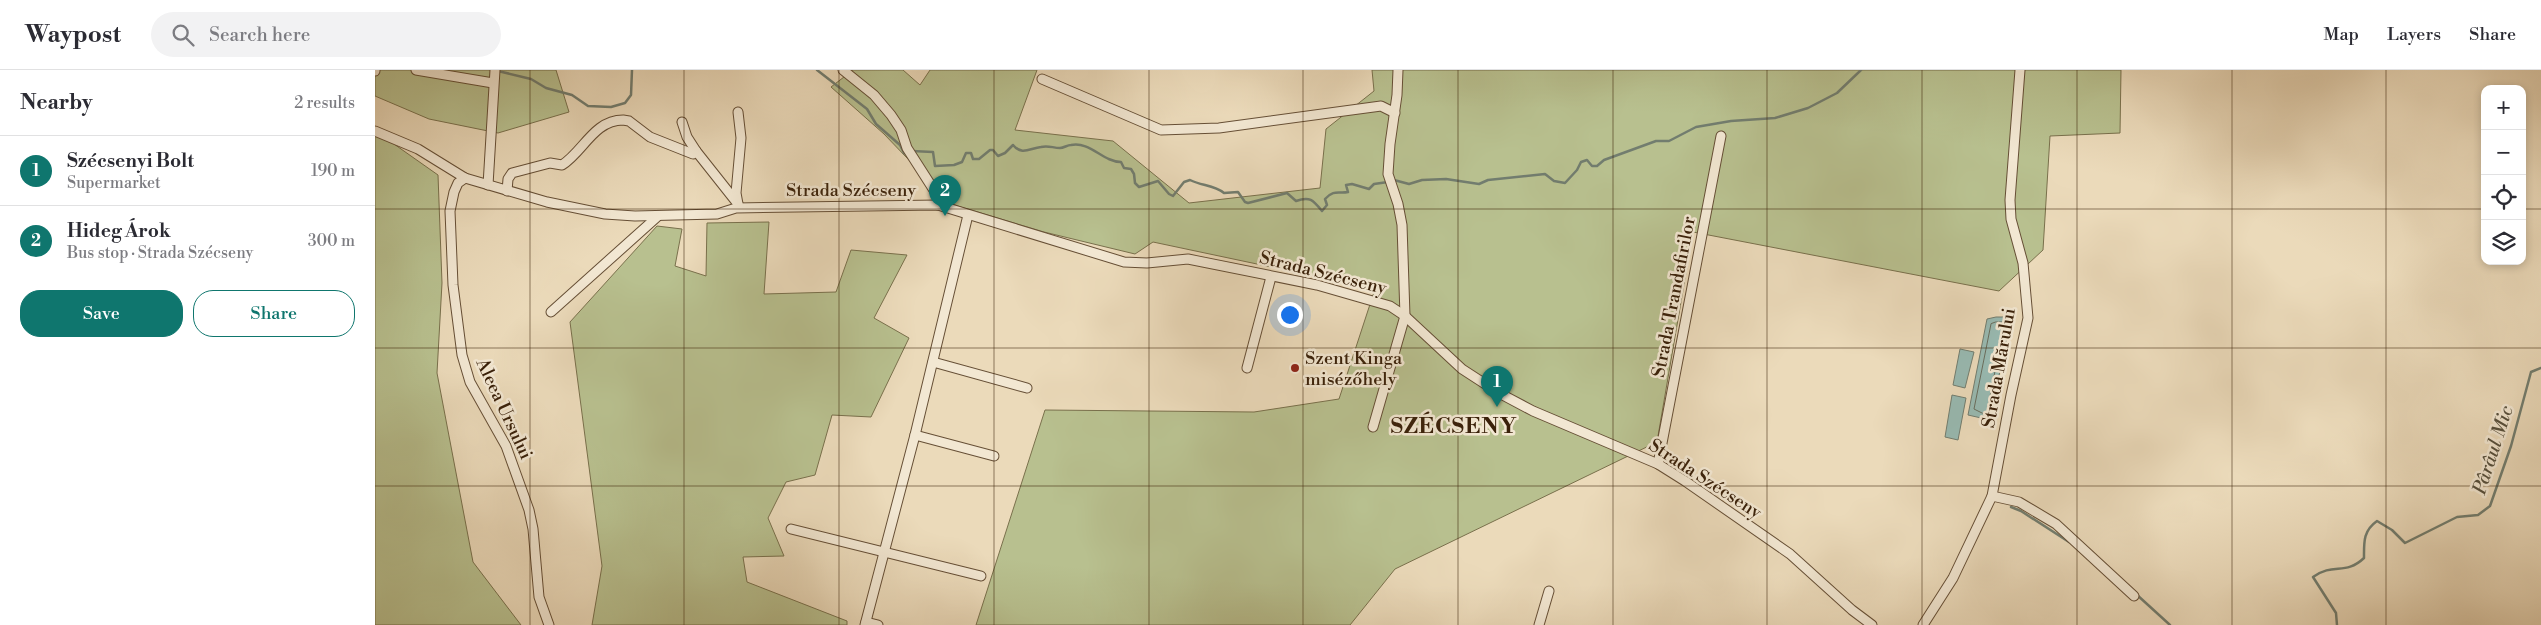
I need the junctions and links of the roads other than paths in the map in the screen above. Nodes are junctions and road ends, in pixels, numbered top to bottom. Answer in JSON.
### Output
{"nodes":[{"id":1,"x":416,"y":70,"type":"edge"},
{"id":2,"x":495,"y":70,"type":"edge"},
{"id":3,"x":1398,"y":70,"type":"edge"},
{"id":4,"x":2020,"y":70,"type":"edge"},
{"id":5,"x":847,"y":71,"type":"edge"},
{"id":6,"x":1042,"y":79,"type":"dead end"},
{"id":7,"x":493,"y":83,"type":"junction"},
{"id":8,"x":738,"y":112,"type":"dead end"},
{"id":9,"x":1395,"y":113,"type":"junction"},
{"id":10,"x":682,"y":122,"type":"dead end"},
{"id":11,"x":375,"y":131,"type":"edge"},
{"id":12,"x":1721,"y":136,"type":"dead end"},
{"id":13,"x":696,"y":151,"type":"junction"},
{"id":14,"x":465,"y":178,"type":"junction"},
{"id":15,"x":488,"y":186,"type":"junction"},
{"id":16,"x":507,"y":191,"type":"junction"},
{"id":17,"x":938,"y":205,"type":"junction"},
{"id":18,"x":737,"y":206,"type":"junction"},
{"id":19,"x":968,"y":215,"type":"junction"},
{"id":20,"x":657,"y":217,"type":"junction"},
{"id":21,"x":1271,"y":277,"type":"junction"},
{"id":22,"x":551,"y":312,"type":"dead end"},
{"id":23,"x":1405,"y":316,"type":"junction"},
{"id":24,"x":933,"y":362,"type":"junction"},
{"id":25,"x":1247,"y":368,"type":"dead end"},
{"id":26,"x":1027,"y":388,"type":"dead end"},
{"id":27,"x":1373,"y":427,"type":"dead end"},
{"id":28,"x":915,"y":435,"type":"junction"},
{"id":29,"x":995,"y":456,"type":"dead end"},
{"id":30,"x":1658,"y":464,"type":"junction"},
{"id":31,"x":1992,"y":496,"type":"junction"},
{"id":32,"x":791,"y":529,"type":"dead end"},
{"id":33,"x":885,"y":552,"type":"junction"},
{"id":34,"x":981,"y":576,"type":"dead end"},
{"id":35,"x":1549,"y":591,"type":"dead end"},
{"id":36,"x":2133,"y":596,"type":"dead end"},
{"id":37,"x":866,"y":623,"type":"edge"},
{"id":38,"x":549,"y":625,"type":"edge"},
{"id":39,"x":878,"y":625,"type":"edge"},
{"id":40,"x":1539,"y":625,"type":"edge"},
{"id":41,"x":1872,"y":625,"type":"edge"},
{"id":42,"x":1923,"y":625,"type":"edge"}],
"edges":[{"from":1,"to":7,"type":"street"},
{"from":2,"to":7,"type":"street"},
{"from":3,"to":9,"type":"street"},
{"from":4,"to":31,"type":"street","name":"Strada Mărului"},
{"from":5,"to":17,"type":"street"},
{"from":6,"to":9,"type":"street"},
{"from":7,"to":15,"type":"street"},
{"from":8,"to":18,"type":"street"},
{"from":9,"to":23,"type":"street"},
{"from":10,"to":13,"type":"street"},
{"from":11,"to":14,"type":"street","name":"Strada Szécseny"},
{"from":12,"to":30,"type":"street","name":"Strada Trandafirilor"},
{"from":13,"to":16,"type":"street"},
{"from":13,"to":18,"type":"street"},
{"from":14,"to":15,"type":"street","name":"Strada Szécseny"},
{"from":14,"to":38,"type":"street","name":"Aleea Ursului"},
{"from":15,"to":16,"type":"street","name":"Strada Szécseny"},
{"from":16,"to":20,"type":"street","name":"Strada Szécseny"},
{"from":17,"to":18,"type":"street","name":"Strada Szécseny"},
{"from":17,"to":19,"type":"street","name":"Strada Szécseny"},
{"from":18,"to":20,"type":"street","name":"Strada Szécseny"},
{"from":19,"to":21,"type":"street","name":"Strada Szécseny"},
{"from":19,"to":24,"type":"street"},
{"from":20,"to":22,"type":"street"},
{"from":21,"to":23,"type":"street","name":"Strada Szécseny"},
{"from":21,"to":25,"type":"street"},
{"from":23,"to":27,"type":"street"},
{"from":23,"to":30,"type":"street","name":"Strada Szécseny"},
{"from":24,"to":26,"type":"street"},
{"from":24,"to":28,"type":"street"},
{"from":28,"to":29,"type":"street"},
{"from":28,"to":33,"type":"street"},
{"from":30,"to":41,"type":"street","name":"Strada Szécseny"},
{"from":31,"to":36,"type":"street"},
{"from":31,"to":42,"type":"street","name":"Strada Mărului"},
{"from":32,"to":33,"type":"street"},
{"from":33,"to":34,"type":"street"},
{"from":33,"to":37,"type":"street"},
{"from":35,"to":40,"type":"street"},
{"from":37,"to":39,"type":"street"}]}
